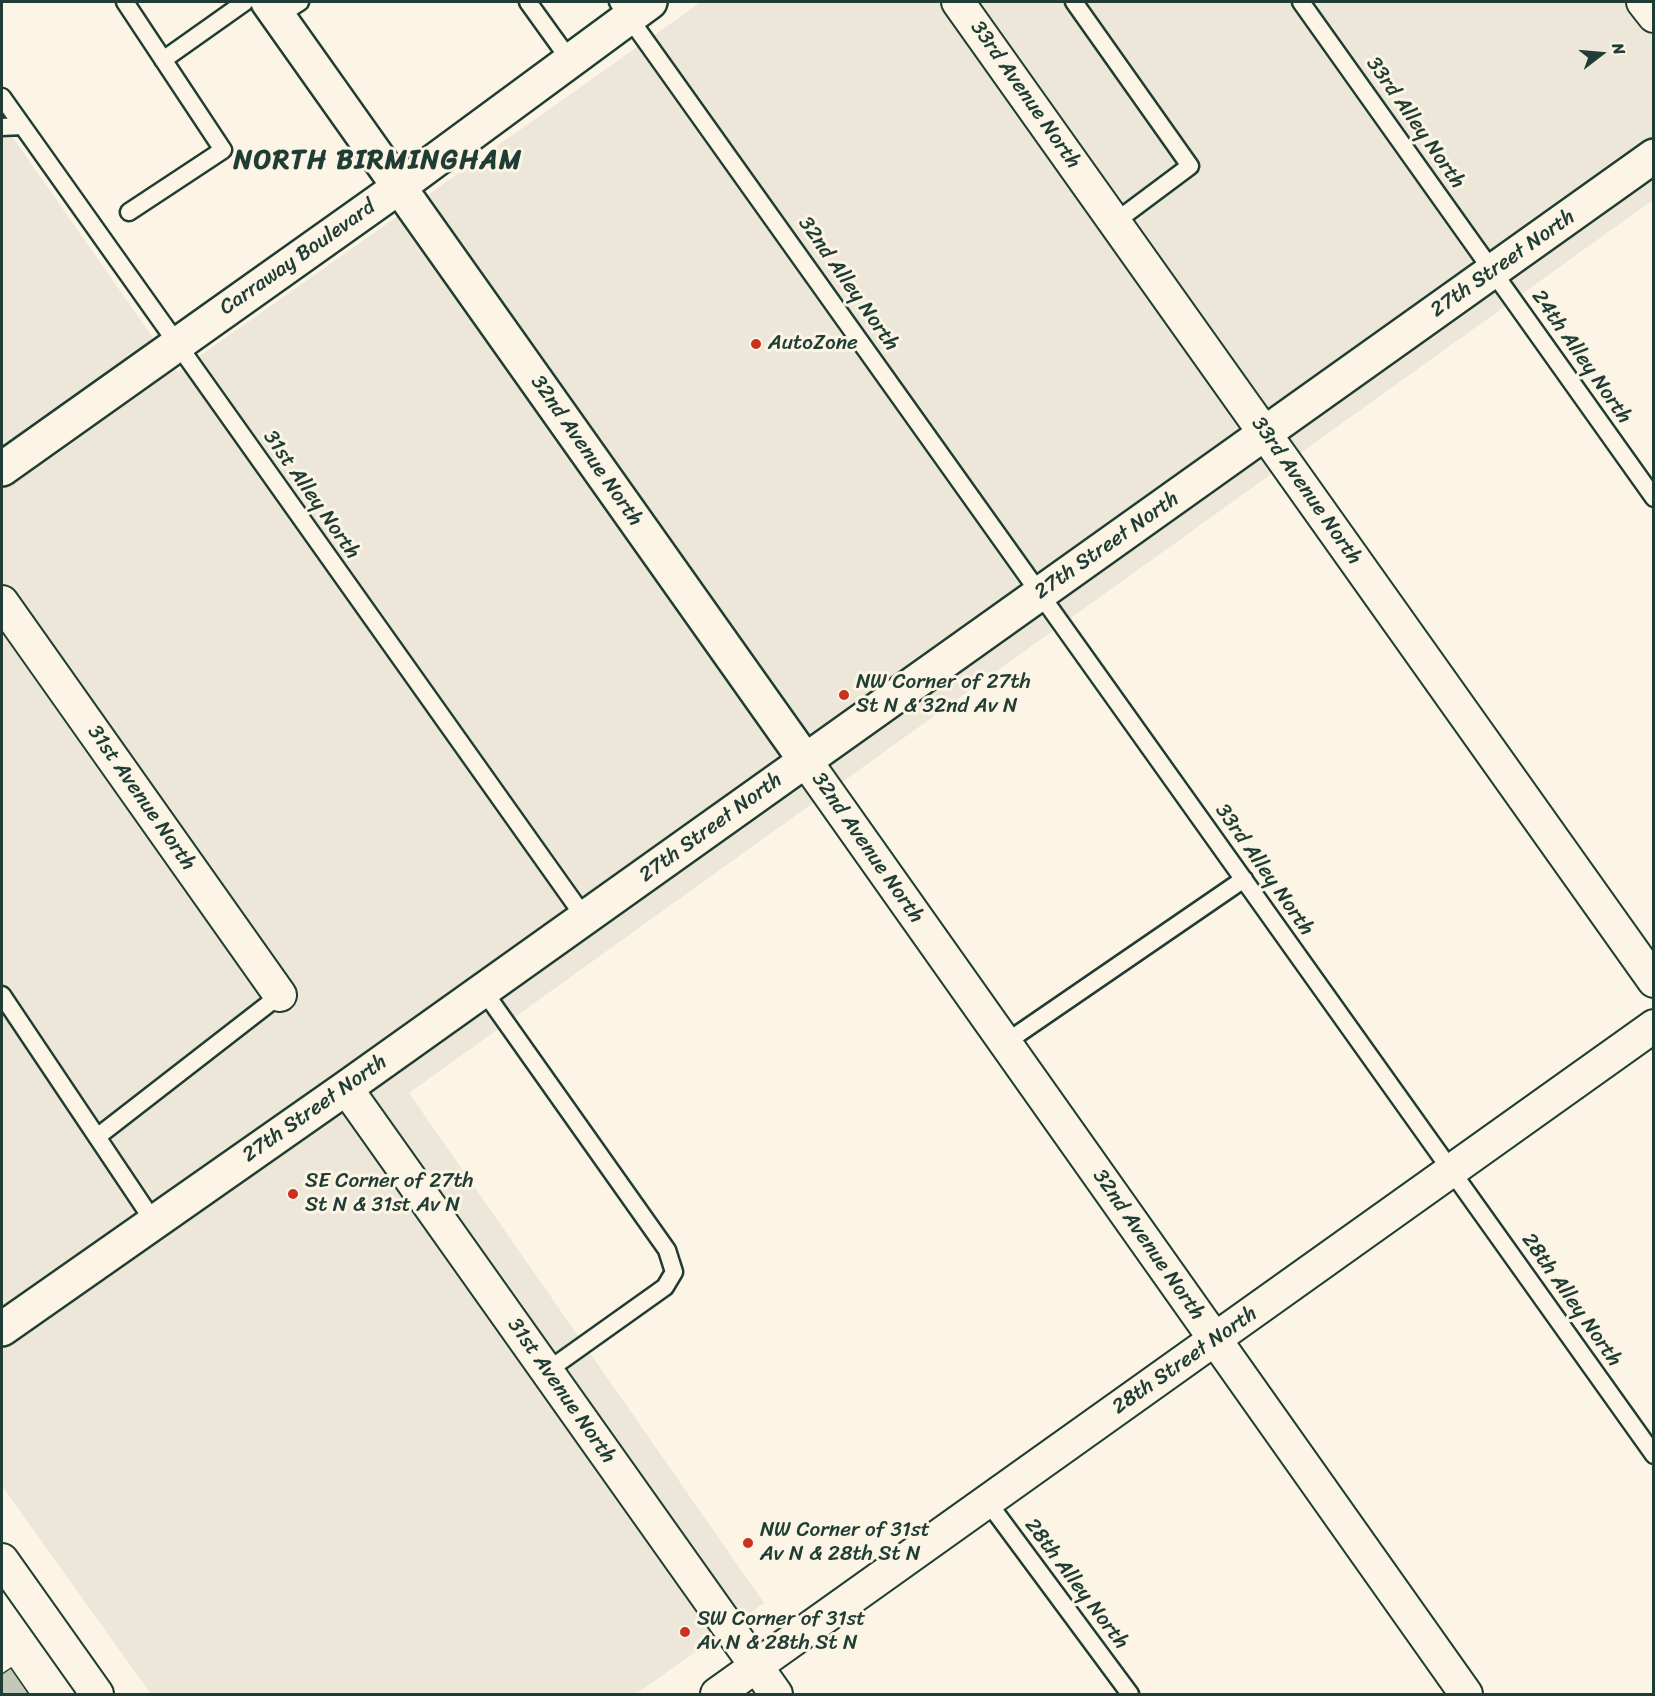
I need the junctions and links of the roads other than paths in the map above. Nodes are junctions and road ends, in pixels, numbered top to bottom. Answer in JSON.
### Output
{"nodes":[{"id":1,"x":125,"y":2,"type":"edge"},
{"id":2,"x":245,"y":2,"type":"edge"},
{"id":3,"x":528,"y":2,"type":"edge"},
{"id":4,"x":1074,"y":2,"type":"edge"},
{"id":5,"x":1301,"y":2,"type":"edge"},
{"id":6,"x":1643,"y":2,"type":"edge"},
{"id":7,"x":964,"y":4,"type":"edge"},
{"id":8,"x":282,"y":6,"type":"edge"},
{"id":9,"x":633,"y":7,"type":"edge"},
{"id":10,"x":1653,"y":16,"type":"edge"},
{"id":11,"x":569,"y":59,"type":"junction"},
{"id":12,"x":163,"y":60,"type":"junction"},
{"id":13,"x":2,"y":97,"type":"edge"},
{"id":14,"x":22,"y":126,"type":"junction"},
{"id":15,"x":2,"y":127,"type":"edge"},
{"id":16,"x":1653,"y":156,"type":"edge"},
{"id":17,"x":399,"y":187,"type":"junction"},
{"id":18,"x":129,"y":212,"type":"dead end"},
{"id":19,"x":1115,"y":222,"type":"junction"},
{"id":20,"x":1492,"y":271,"type":"junction"},
{"id":21,"x":177,"y":344,"type":"junction"},
{"id":22,"x":1265,"y":433,"type":"junction"},
{"id":23,"x":2,"y":469,"type":"edge"},
{"id":24,"x":1653,"y":498,"type":"edge"},
{"id":25,"x":1040,"y":594,"type":"junction"},
{"id":26,"x":2,"y":602,"type":"edge"},
{"id":27,"x":805,"y":760,"type":"junction"},
{"id":28,"x":1244,"y":879,"type":"junction"},
{"id":29,"x":585,"y":918,"type":"junction"},
{"id":30,"x":1653,"y":981,"type":"edge"},
{"id":31,"x":483,"y":990,"type":"junction"},
{"id":32,"x":2,"y":994,"type":"edge"},
{"id":33,"x":280,"y":995,"type":"joint"},
{"id":34,"x":1653,"y":1026,"type":"edge"},
{"id":35,"x":1005,"y":1043,"type":"junction"},
{"id":36,"x":346,"y":1088,"type":"junction"},
{"id":37,"x":97,"y":1137,"type":"junction"},
{"id":38,"x":1452,"y":1172,"type":"junction"},
{"id":39,"x":154,"y":1222,"type":"junction"},
{"id":40,"x":2,"y":1329,"type":"edge"},
{"id":41,"x":1215,"y":1340,"type":"junction"},
{"id":42,"x":547,"y":1371,"type":"junction"},
{"id":43,"x":1653,"y":1455,"type":"edge"},
{"id":44,"x":987,"y":1501,"type":"junction"},
{"id":45,"x":2,"y":1560,"type":"edge"},
{"id":46,"x":756,"y":1666,"type":"junction"},
{"id":47,"x":97,"y":1695,"type":"edge"},
{"id":48,"x":717,"y":1695,"type":"edge"},
{"id":49,"x":776,"y":1695,"type":"edge"},
{"id":50,"x":1130,"y":1695,"type":"edge"},
{"id":51,"x":1466,"y":1695,"type":"edge"}],
"edges":[{"from":1,"to":12,"type":"lane"},
{"from":2,"to":12,"type":"lane"},
{"from":3,"to":11,"type":"lane"},
{"from":4,"to":19,"type":"lane"},
{"from":5,"to":20,"type":"lane","name":"33rd Alley North"},
{"from":6,"to":10,"type":"street"},
{"from":7,"to":19,"type":"street","name":"33rd Avenue North"},
{"from":8,"to":17,"type":"street","name":"32nd Avenue North"},
{"from":9,"to":11,"type":"street","name":"Carraway Boulevard"},
{"from":9,"to":25,"type":"lane","name":"32nd Alley North"},
{"from":11,"to":17,"type":"street","name":"Carraway Boulevard"},
{"from":12,"to":18,"type":"lane"},
{"from":13,"to":14,"type":"lane","name":"31st Alley North"},
{"from":14,"to":15,"type":"lane"},
{"from":14,"to":21,"type":"lane","name":"31st Alley North"},
{"from":16,"to":20,"type":"street","name":"27th Street North"},
{"from":17,"to":21,"type":"street","name":"Carraway Boulevard"},
{"from":17,"to":27,"type":"street","name":"32nd Avenue North"},
{"from":19,"to":22,"type":"street","name":"33rd Avenue North"},
{"from":20,"to":22,"type":"street","name":"27th Street North"},
{"from":20,"to":24,"type":"lane","name":"24th Alley North"},
{"from":21,"to":23,"type":"street","name":"Carraway Boulevard"},
{"from":21,"to":29,"type":"lane","name":"31st Alley North"},
{"from":22,"to":25,"type":"street","name":"27th Street North"},
{"from":22,"to":30,"type":"street","name":"33rd Avenue North"},
{"from":25,"to":27,"type":"street","name":"27th Street North"},
{"from":25,"to":28,"type":"lane","name":"33rd Alley North"},
{"from":26,"to":33,"type":"street","name":"31st Avenue North"},
{"from":27,"to":29,"type":"street","name":"27th Street North"},
{"from":27,"to":35,"type":"street","name":"32nd Avenue North"},
{"from":28,"to":35,"type":"lane"},
{"from":28,"to":38,"type":"lane","name":"33rd Alley North"},
{"from":29,"to":31,"type":"street","name":"27th Street North"},
{"from":31,"to":36,"type":"street","name":"27th Street North"},
{"from":31,"to":42,"type":"lane"},
{"from":32,"to":37,"type":"lane"},
{"from":33,"to":37,"type":"lane"},
{"from":34,"to":38,"type":"street","name":"28th Street North"},
{"from":35,"to":41,"type":"street","name":"32nd Avenue North"},
{"from":36,"to":39,"type":"street","name":"27th Street North"},
{"from":36,"to":42,"type":"street","name":"31st Avenue North"},
{"from":37,"to":39,"type":"lane"},
{"from":38,"to":41,"type":"street","name":"28th Street North"},
{"from":38,"to":43,"type":"lane","name":"28th Alley North"},
{"from":39,"to":40,"type":"street","name":"27th Street North"},
{"from":41,"to":44,"type":"street","name":"28th Street North"},
{"from":41,"to":51,"type":"street","name":"32nd Avenue North"},
{"from":42,"to":46,"type":"street","name":"31st Avenue North"},
{"from":44,"to":46,"type":"street","name":"28th Street North"},
{"from":44,"to":50,"type":"lane","name":"28th Alley North"},
{"from":45,"to":47,"type":"street"},
{"from":46,"to":48,"type":"street","name":"28th Street North"},
{"from":46,"to":49,"type":"street","name":"31st Avenue North"}]}
